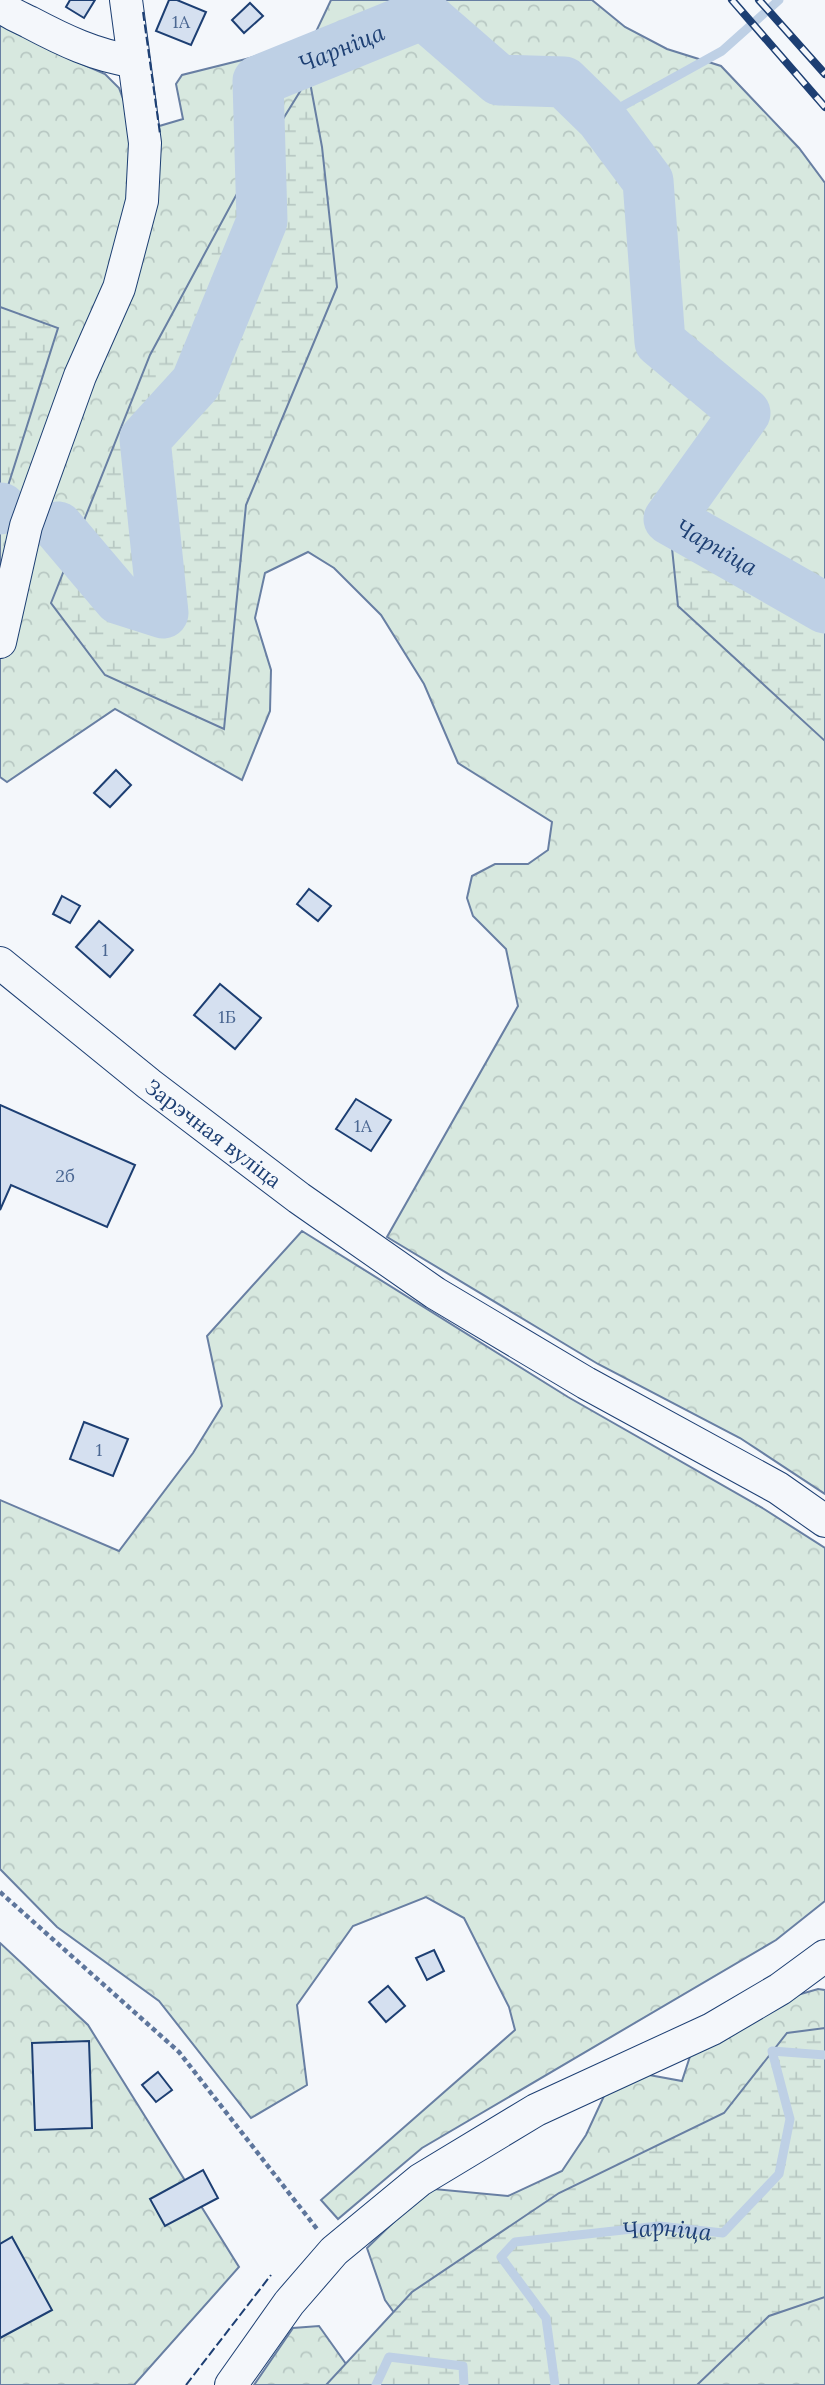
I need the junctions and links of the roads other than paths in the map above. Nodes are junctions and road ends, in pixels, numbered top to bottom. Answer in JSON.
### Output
{"nodes":[{"id":1,"x":126,"y":0,"type":"edge"},
{"id":2,"x":0,"y":5,"type":"edge"},
{"id":3,"x":133,"y":61,"type":"junction"},
{"id":4,"x":0,"y":642,"type":"edge"},
{"id":5,"x":0,"y":963,"type":"edge"},
{"id":6,"x":825,"y":1521,"type":"edge"},
{"id":7,"x":825,"y":1956,"type":"edge"},
{"id":8,"x":231,"y":2385,"type":"edge"}],
"edges":[{"from":1,"to":3,"type":"street"},
{"from":2,"to":3,"type":"street"},
{"from":3,"to":4,"type":"street"},
{"from":5,"to":6,"type":"street","name":"Зарэчная вуліца"},
{"from":7,"to":8,"type":"street"}]}
